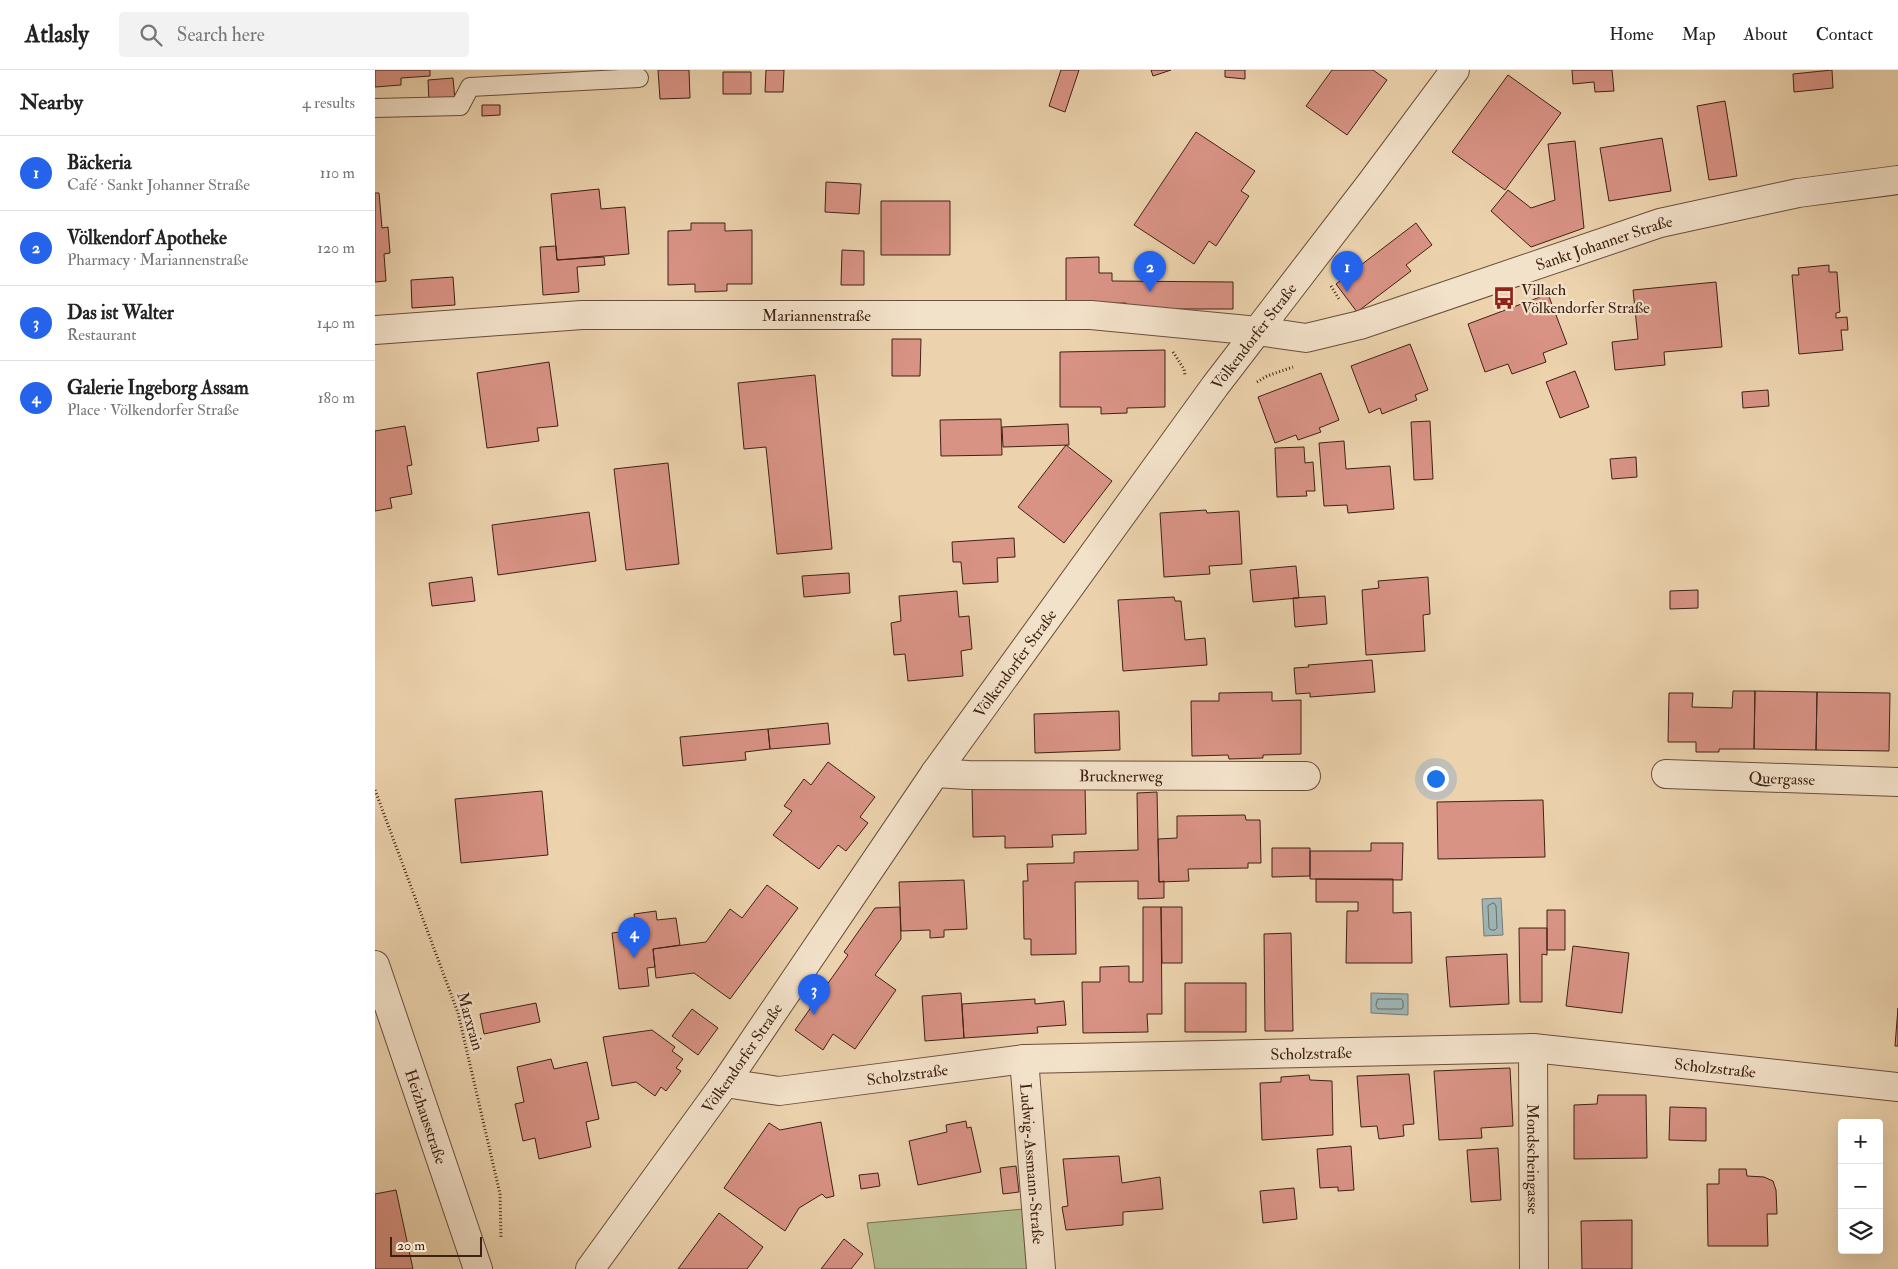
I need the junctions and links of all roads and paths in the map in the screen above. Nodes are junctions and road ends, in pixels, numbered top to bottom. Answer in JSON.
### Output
{"nodes":[{"id":1,"x":1455,"y":70,"type":"edge"},
{"id":2,"x":639,"y":78,"type":"dead end"},
{"id":3,"x":375,"y":108,"type":"edge"},
{"id":4,"x":1898,"y":180,"type":"edge"},
{"id":5,"x":375,"y":330,"type":"edge"},
{"id":6,"x":1258,"y":331,"type":"junction"},
{"id":7,"x":1168,"y":345,"type":"dead end"},
{"id":8,"x":1187,"y":383,"type":"dead end"},
{"id":9,"x":935,"y":773,"type":"junction"},
{"id":10,"x":1665,"y":774,"type":"dead end"},
{"id":11,"x":1306,"y":776,"type":"dead end"},
{"id":12,"x":1898,"y":782,"type":"edge"},
{"id":13,"x":375,"y":790,"type":"edge"},
{"id":14,"x":375,"y":965,"type":"edge"},
{"id":15,"x":1533,"y":1048,"type":"junction"},
{"id":16,"x":1024,"y":1059,"type":"junction"},
{"id":17,"x":725,"y":1083,"type":"junction"},
{"id":18,"x":1898,"y":1086,"type":"edge"},
{"id":19,"x":501,"y":1241,"type":"dead end"},
{"id":20,"x":478,"y":1269,"type":"edge"},
{"id":21,"x":590,"y":1269,"type":"edge"},
{"id":22,"x":1041,"y":1269,"type":"edge"},
{"id":23,"x":1534,"y":1269,"type":"edge"}],
"edges":[{"from":1,"to":6,"type":"street","name":"Völkendorfer Straße"},
{"from":2,"to":3,"type":"lane"},
{"from":4,"to":6,"type":"street","name":"Sankt Johanner Straße"},
{"from":5,"to":6,"type":"street","name":"Mariannenstraße"},
{"from":6,"to":9,"type":"street","name":"Völkendorfer Straße"},
{"from":7,"to":8,"type":"path"},
{"from":9,"to":11,"type":"street","name":"Brucknerweg"},
{"from":9,"to":17,"type":"street","name":"Völkendorfer Straße"},
{"from":10,"to":12,"type":"street","name":"Quergasse"},
{"from":13,"to":19,"type":"path","name":"Marxrain"},
{"from":14,"to":20,"type":"street","name":"Heizhausstraße"},
{"from":15,"to":16,"type":"street","name":"Scholzstraße"},
{"from":15,"to":18,"type":"street","name":"Scholzstraße"},
{"from":15,"to":23,"type":"street","name":"Mondscheingasse"},
{"from":16,"to":17,"type":"street","name":"Scholzstraße"},
{"from":16,"to":22,"type":"street","name":"Ludwig-Assmann-Straße"},
{"from":17,"to":21,"type":"street","name":"Völkendorfer Straße"}]}
